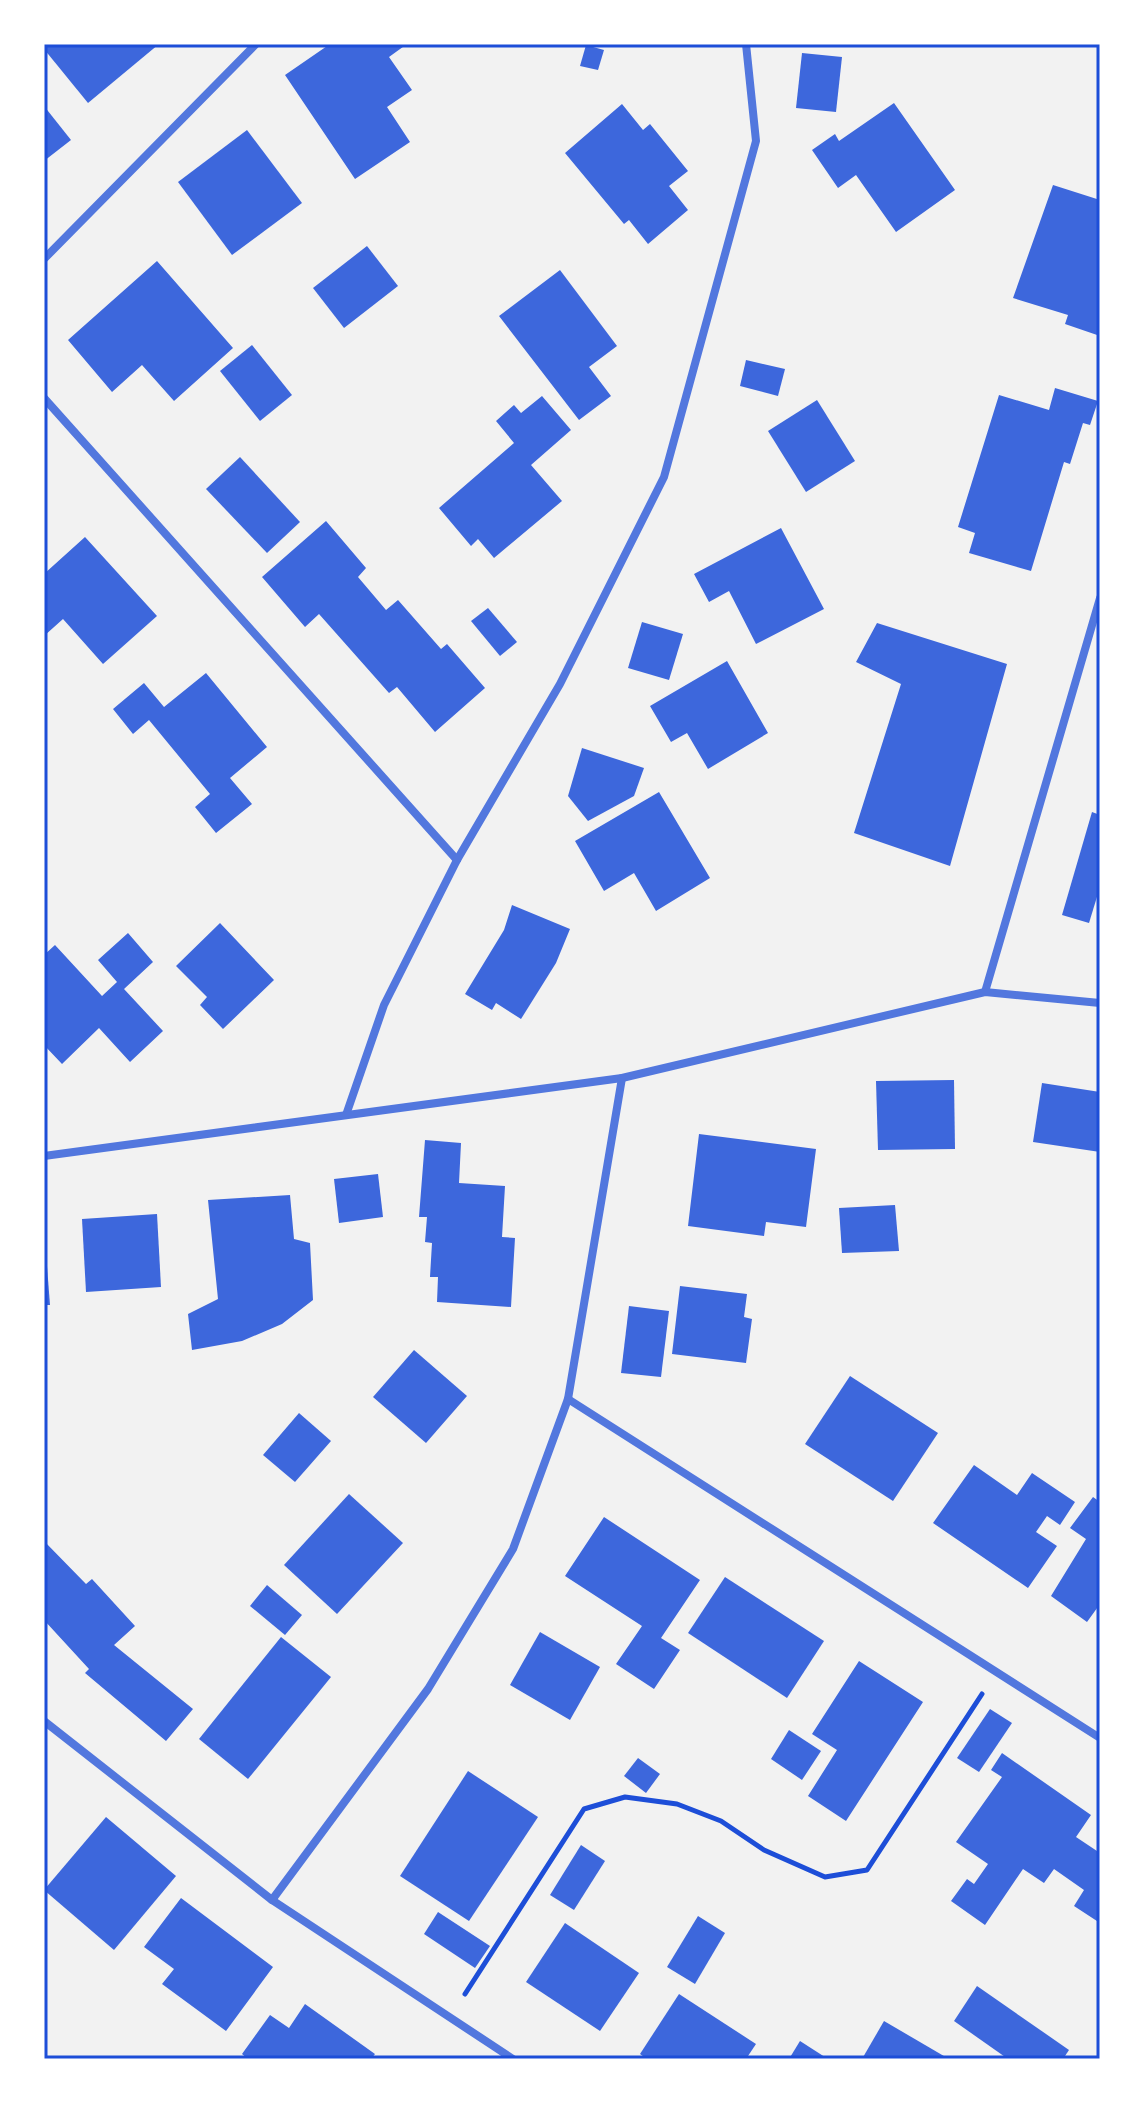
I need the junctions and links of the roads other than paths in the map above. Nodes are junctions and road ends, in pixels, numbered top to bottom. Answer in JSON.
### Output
{"nodes":[{"id":1,"x":256,"y":44,"type":"edge"},
{"id":2,"x":746,"y":44,"type":"edge"},
{"id":3,"x":44,"y":259,"type":"edge"},
{"id":4,"x":44,"y":398,"type":"edge"},
{"id":5,"x":1100,"y":598,"type":"edge"},
{"id":6,"x":457,"y":860,"type":"junction"},
{"id":7,"x":985,"y":992,"type":"junction"},
{"id":8,"x":1100,"y":1003,"type":"edge"},
{"id":9,"x":622,"y":1078,"type":"junction"},
{"id":10,"x":346,"y":1115,"type":"junction"},
{"id":11,"x":44,"y":1156,"type":"edge"},
{"id":12,"x":568,"y":1399,"type":"junction"},
{"id":13,"x":44,"y":1721,"type":"edge"},
{"id":14,"x":1100,"y":1738,"type":"edge"},
{"id":15,"x":272,"y":1900,"type":"junction"},
{"id":16,"x":513,"y":2059,"type":"edge"}],
"edges":[{"from":1,"to":3,"type":"street"},
{"from":2,"to":6,"type":"street"},
{"from":4,"to":6,"type":"street"},
{"from":5,"to":7,"type":"street"},
{"from":6,"to":10,"type":"street"},
{"from":7,"to":8,"type":"street"},
{"from":7,"to":9,"type":"street"},
{"from":9,"to":10,"type":"street"},
{"from":9,"to":12,"type":"street"},
{"from":10,"to":11,"type":"street"},
{"from":12,"to":14,"type":"street"},
{"from":12,"to":15,"type":"street"},
{"from":13,"to":15,"type":"street"},
{"from":15,"to":16,"type":"street"}]}
